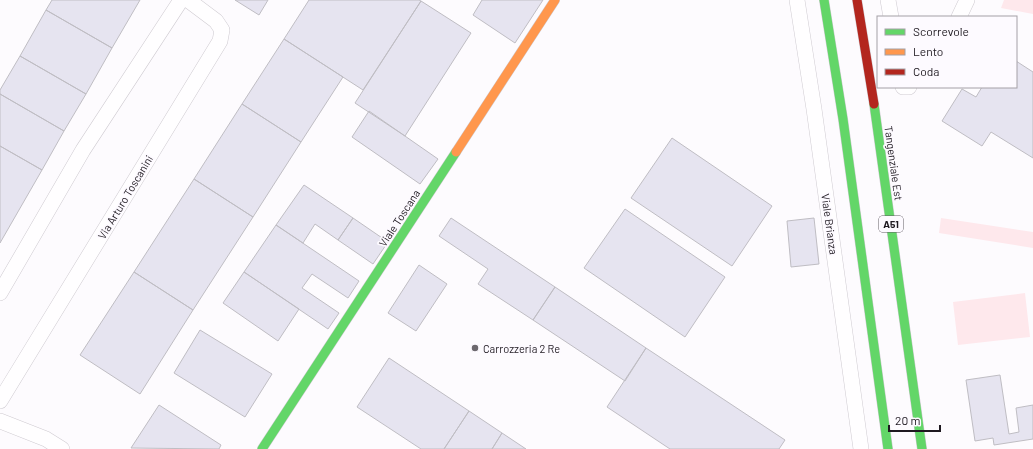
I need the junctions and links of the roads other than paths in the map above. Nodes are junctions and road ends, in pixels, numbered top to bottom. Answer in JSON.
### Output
{"nodes":[{"id":1,"x":181,"y":0,"type":"edge"},
{"id":2,"x":188,"y":0,"type":"edge"},
{"id":3,"x":555,"y":0,"type":"edge"},
{"id":4,"x":797,"y":0,"type":"edge"},
{"id":5,"x":824,"y":0,"type":"edge"},
{"id":6,"x":857,"y":0,"type":"edge"},
{"id":7,"x":888,"y":0,"type":"edge"},
{"id":8,"x":968,"y":0,"type":"edge"},
{"id":9,"x":891,"y":16,"type":"edge"},
{"id":10,"x":960,"y":16,"type":"edge"},
{"id":11,"x":0,"y":293,"type":"edge"},
{"id":12,"x":0,"y":401,"type":"edge"},
{"id":13,"x":0,"y":421,"type":"edge"},
{"id":14,"x":62,"y":449,"type":"edge"},
{"id":15,"x":262,"y":449,"type":"edge"},
{"id":16,"x":860,"y":449,"type":"edge"},
{"id":17,"x":888,"y":449,"type":"edge"},
{"id":18,"x":922,"y":449,"type":"edge"}],
"edges":[{"from":1,"to":11,"type":"street"},
{"from":2,"to":12,"type":"street","name":"Via Arturo Toscanini"},
{"from":3,"to":15,"type":"main road","name":"Viale Toscana"},
{"from":4,"to":16,"type":"street","name":"Viale Brianza"},
{"from":5,"to":17,"type":"main road"},
{"from":6,"to":18,"type":"main road","name":"Tangenziale Est","number":"A51"},
{"from":7,"to":9,"type":"street"},
{"from":8,"to":10,"type":"street"},
{"from":13,"to":14,"type":"street"}]}
